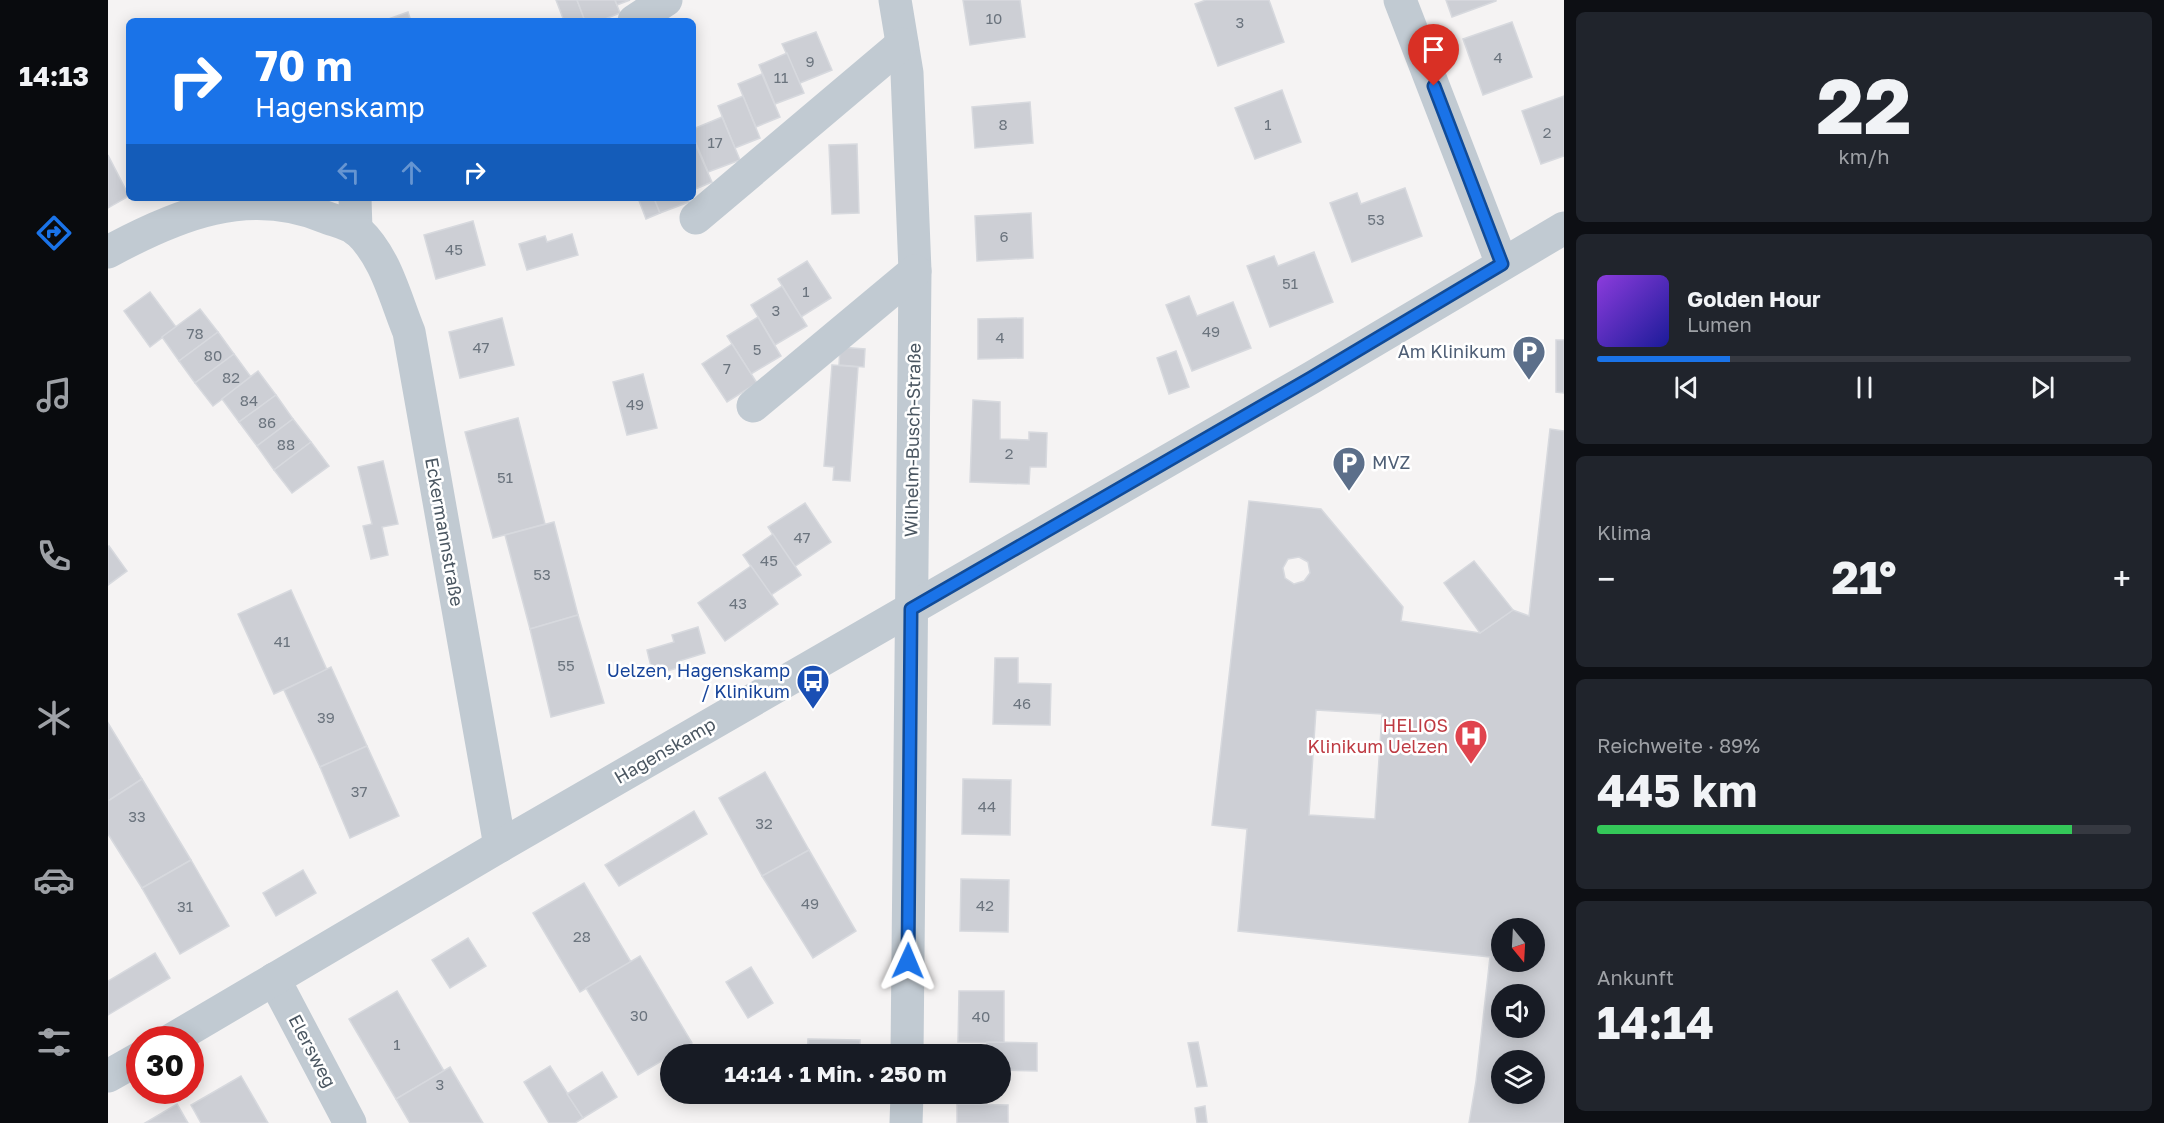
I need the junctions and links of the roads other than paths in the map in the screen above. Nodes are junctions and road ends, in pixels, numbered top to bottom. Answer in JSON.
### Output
{"nodes":[{"id":1,"x":666,"y":0,"type":"edge"},
{"id":2,"x":895,"y":0,"type":"edge"},
{"id":3,"x":1400,"y":0,"type":"edge"},
{"id":4,"x":639,"y":18,"type":"edge"},
{"id":5,"x":902,"y":44,"type":"junction"},
{"id":6,"x":356,"y":214,"type":"edge"},
{"id":7,"x":696,"y":218,"type":"dead end"},
{"id":8,"x":1564,"y":228,"type":"edge"},
{"id":9,"x":108,"y":252,"type":"edge"},
{"id":10,"x":1502,"y":264,"type":"junction"},
{"id":11,"x":915,"y":271,"type":"junction"},
{"id":12,"x":753,"y":406,"type":"dead end"},
{"id":13,"x":911,"y":609,"type":"junction"},
{"id":14,"x":501,"y":846,"type":"junction"},
{"id":15,"x":274,"y":979,"type":"junction"},
{"id":16,"x":195,"y":1026,"type":"edge"},
{"id":17,"x":907,"y":1044,"type":"edge"},
{"id":18,"x":126,"y":1066,"type":"edge"},
{"id":19,"x":108,"y":1076,"type":"edge"},
{"id":20,"x":907,"y":1104,"type":"edge"},
{"id":21,"x":350,"y":1123,"type":"edge"},
{"id":22,"x":906,"y":1123,"type":"edge"}],
"edges":[{"from":1,"to":4,"type":"street"},
{"from":2,"to":5,"type":"street","name":"Wilhelm-Busch-Straße"},
{"from":3,"to":10,"type":"street"},
{"from":5,"to":7,"type":"street"},
{"from":5,"to":11,"type":"street","name":"Wilhelm-Busch-Straße"},
{"from":6,"to":9,"type":"street","name":"Eckermannstraße"},
{"from":6,"to":14,"type":"street","name":"Eckermannstraße"},
{"from":8,"to":10,"type":"street","name":"Hagenskamp"},
{"from":10,"to":13,"type":"street","name":"Hagenskamp"},
{"from":11,"to":12,"type":"street"},
{"from":11,"to":13,"type":"street","name":"Wilhelm-Busch-Straße"},
{"from":13,"to":14,"type":"street","name":"Hagenskamp"},
{"from":13,"to":17,"type":"street","name":"Wilhelm-Busch-Straße"},
{"from":14,"to":15,"type":"street","name":"Hagenskamp"},
{"from":15,"to":16,"type":"street","name":"Hagenskamp"},
{"from":15,"to":21,"type":"street","name":"Elersweg"},
{"from":18,"to":19,"type":"street"},
{"from":20,"to":22,"type":"street"}]}
